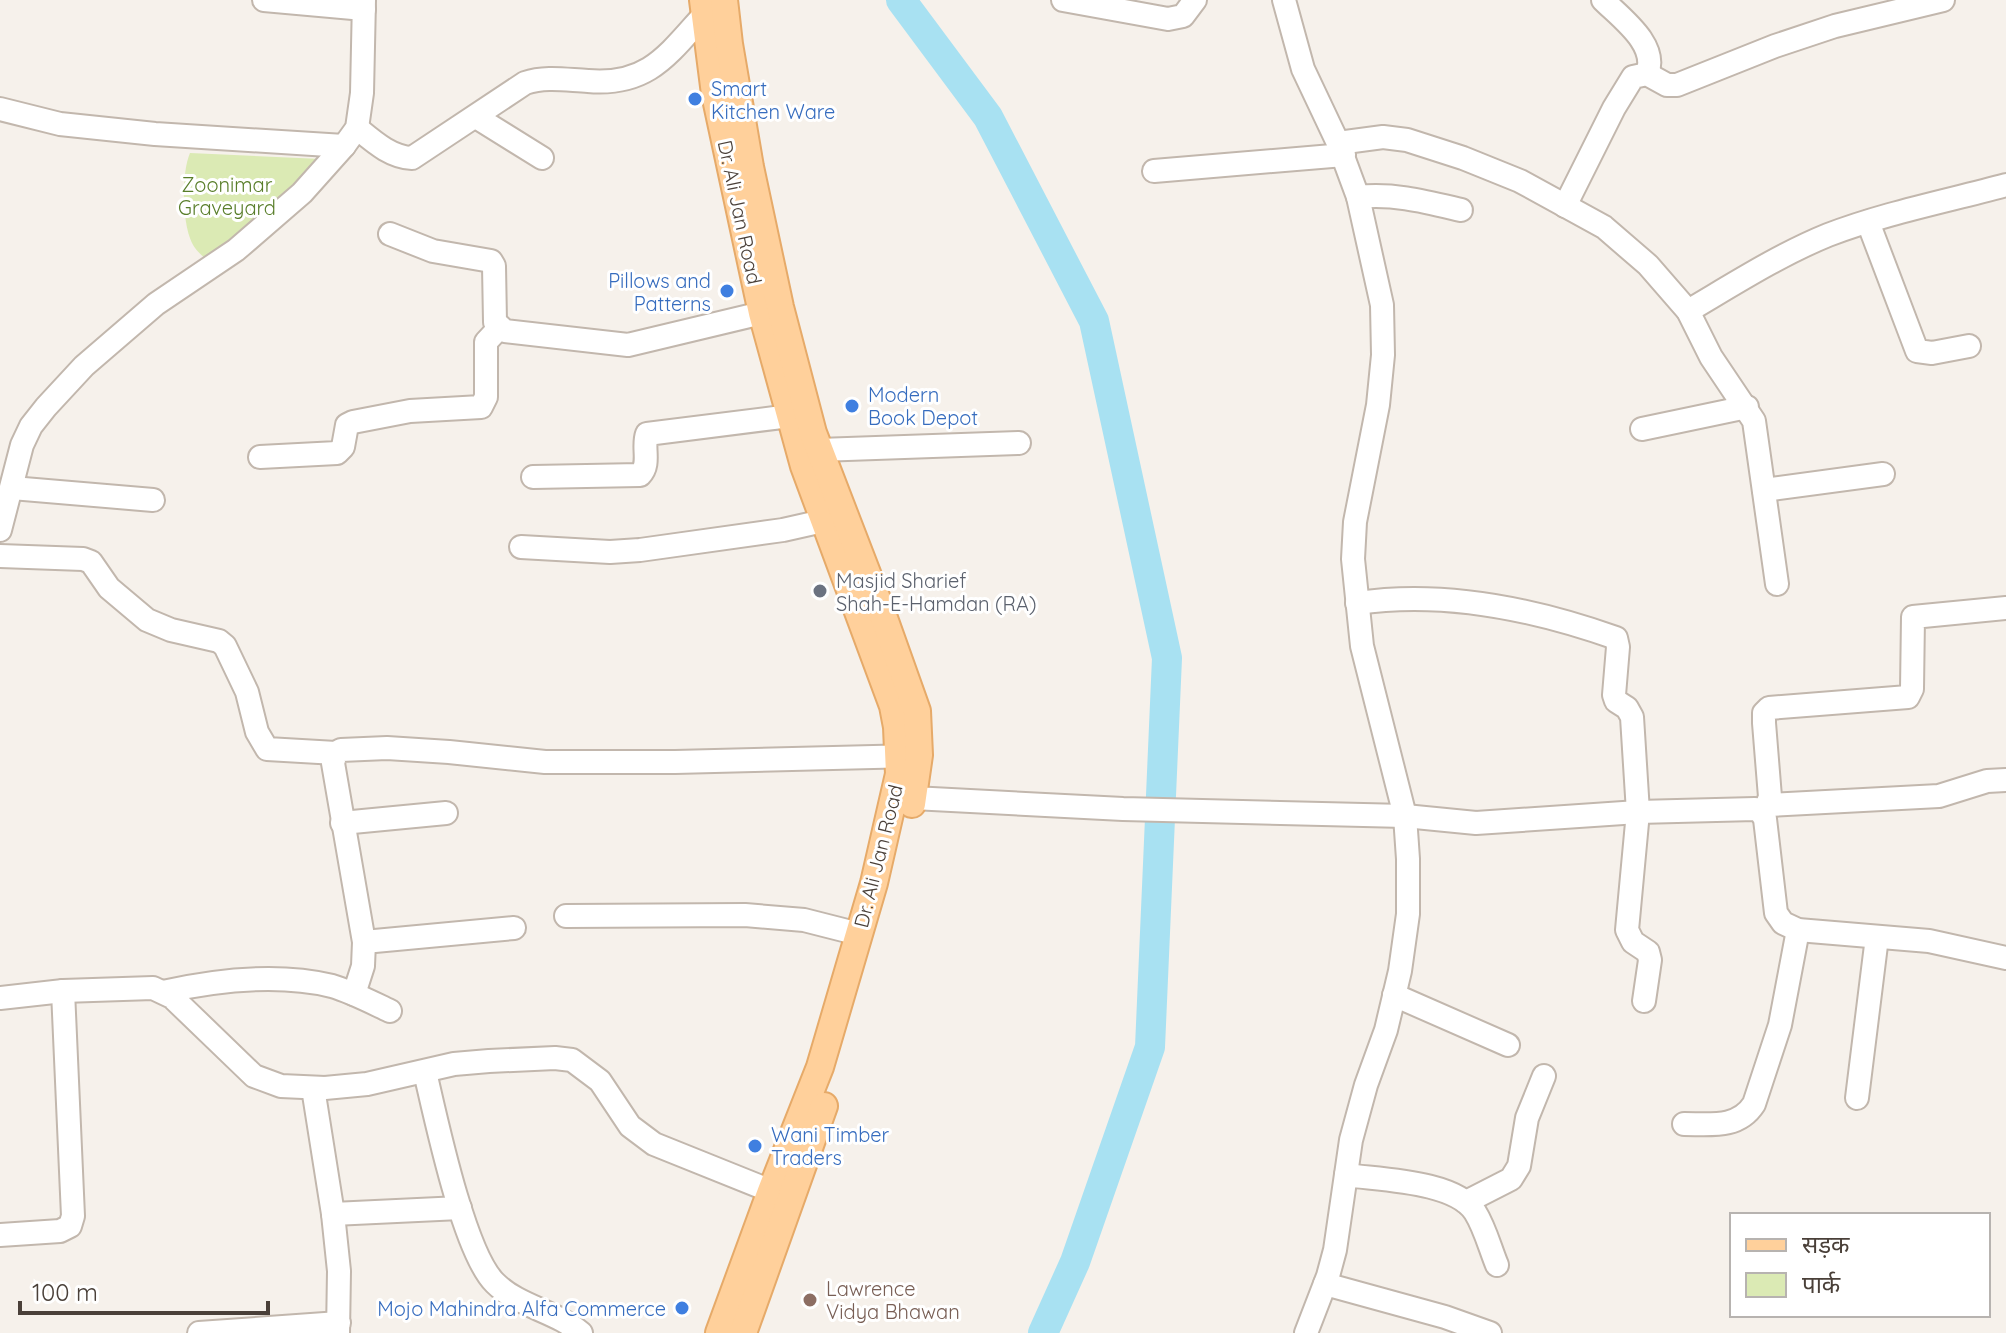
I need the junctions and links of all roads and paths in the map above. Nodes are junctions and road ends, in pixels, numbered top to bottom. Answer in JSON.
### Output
{"nodes":[{"id":1,"x":264,"y":0,"type":"edge"},
{"id":2,"x":1063,"y":0,"type":"edge"},
{"id":3,"x":1195,"y":0,"type":"edge"},
{"id":4,"x":1284,"y":0,"type":"edge"},
{"id":5,"x":1603,"y":0,"type":"edge"},
{"id":6,"x":1943,"y":0,"type":"edge"},
{"id":7,"x":364,"y":4,"type":"edge"},
{"id":8,"x":710,"y":5,"type":"edge"},
{"id":9,"x":1647,"y":74,"type":"junction"},
{"id":10,"x":0,"y":109,"type":"edge"},
{"id":11,"x":476,"y":117,"type":"junction"},
{"id":12,"x":350,"y":137,"type":"junction"},
{"id":13,"x":1341,"y":149,"type":"junction"},
{"id":14,"x":542,"y":158,"type":"dead end"},
{"id":15,"x":1154,"y":171,"type":"dead end"},
{"id":16,"x":2006,"y":185,"type":"edge"},
{"id":17,"x":1358,"y":197,"type":"junction"},
{"id":18,"x":1565,"y":206,"type":"junction"},
{"id":19,"x":1461,"y":210,"type":"dead end"},
{"id":20,"x":1868,"y":222,"type":"junction"},
{"id":21,"x":390,"y":234,"type":"dead end"},
{"id":22,"x":1688,"y":311,"type":"junction"},
{"id":23,"x":762,"y":313,"type":"junction"},
{"id":24,"x":499,"y":328,"type":"junction"},
{"id":25,"x":1969,"y":346,"type":"dead end"},
{"id":26,"x":1747,"y":407,"type":"junction"},
{"id":27,"x":790,"y":416,"type":"junction"},
{"id":28,"x":1642,"y":429,"type":"dead end"},
{"id":29,"x":1019,"y":443,"type":"dead end"},
{"id":30,"x":819,"y":450,"type":"junction"},
{"id":31,"x":260,"y":457,"type":"dead end"},
{"id":32,"x":1883,"y":474,"type":"dead end"},
{"id":33,"x":533,"y":477,"type":"dead end"},
{"id":34,"x":1764,"y":490,"type":"junction"},
{"id":35,"x":6,"y":499,"type":"edge"},
{"id":36,"x":153,"y":500,"type":"dead end"},
{"id":37,"x":823,"y":521,"type":"junction"},
{"id":38,"x":0,"y":530,"type":"edge"},
{"id":39,"x":521,"y":547,"type":"dead end"},
{"id":40,"x":0,"y":556,"type":"edge"},
{"id":41,"x":1777,"y":584,"type":"dead end"},
{"id":42,"x":1357,"y":603,"type":"junction"},
{"id":43,"x":2006,"y":608,"type":"edge"},
{"id":44,"x":336,"y":753,"type":"junction"},
{"id":45,"x":908,"y":756,"type":"junction"},
{"id":46,"x":2006,"y":780,"type":"edge"},
{"id":47,"x":913,"y":798,"type":"junction"},
{"id":48,"x":1766,"y":810,"type":"junction"},
{"id":49,"x":1638,"y":812,"type":"junction"},
{"id":50,"x":446,"y":813,"type":"dead end"},
{"id":51,"x":1405,"y":816,"type":"junction"},
{"id":52,"x":342,"y":823,"type":"junction"},
{"id":53,"x":566,"y":916,"type":"dead end"},
{"id":54,"x":514,"y":928,"type":"dead end"},
{"id":55,"x":1798,"y":930,"type":"junction"},
{"id":56,"x":859,"y":934,"type":"junction"},
{"id":57,"x":1877,"y":937,"type":"junction"},
{"id":58,"x":364,"y":942,"type":"junction"},
{"id":59,"x":2006,"y":958,"type":"edge"},
{"id":60,"x":63,"y":991,"type":"junction"},
{"id":61,"x":163,"y":992,"type":"junction"},
{"id":62,"x":354,"y":994,"type":"junction"},
{"id":63,"x":1394,"y":995,"type":"junction"},
{"id":64,"x":0,"y":998,"type":"edge"},
{"id":65,"x":1644,"y":1001,"type":"dead end"},
{"id":66,"x":390,"y":1011,"type":"dead end"},
{"id":67,"x":1508,"y":1045,"type":"dead end"},
{"id":68,"x":425,"y":1072,"type":"junction"},
{"id":69,"x":1544,"y":1076,"type":"dead end"},
{"id":70,"x":313,"y":1088,"type":"junction"},
{"id":71,"x":1857,"y":1098,"type":"dead end"},
{"id":72,"x":1684,"y":1124,"type":"dead end"},
{"id":73,"x":1346,"y":1175,"type":"junction"},
{"id":74,"x":771,"y":1191,"type":"junction"},
{"id":75,"x":1466,"y":1202,"type":"junction"},
{"id":76,"x":460,"y":1208,"type":"junction"},
{"id":77,"x":333,"y":1214,"type":"junction"},
{"id":78,"x":0,"y":1235,"type":"edge"},
{"id":79,"x":1497,"y":1265,"type":"dead end"},
{"id":80,"x":1325,"y":1284,"type":"junction"},
{"id":81,"x":338,"y":1328,"type":"edge"},
{"id":82,"x":199,"y":1333,"type":"edge"},
{"id":83,"x":581,"y":1333,"type":"edge"},
{"id":84,"x":719,"y":1333,"type":"edge"},
{"id":85,"x":743,"y":1333,"type":"edge"},
{"id":86,"x":1306,"y":1333,"type":"edge"},
{"id":87,"x":1490,"y":1333,"type":"edge"}],
"edges":[{"from":1,"to":7,"type":"street"},
{"from":2,"to":3,"type":"street"},
{"from":4,"to":13,"type":"street"},
{"from":5,"to":9,"type":"street"},
{"from":6,"to":9,"type":"street"},
{"from":7,"to":12,"type":"street"},
{"from":8,"to":11,"type":"street"},
{"from":8,"to":23,"type":"main road","name":"Dr. Ali Jan Road"},
{"from":8,"to":30,"type":"main road","name":"Dr. Ali Jan Road"},
{"from":9,"to":18,"type":"street"},
{"from":10,"to":12,"type":"street"},
{"from":11,"to":12,"type":"street"},
{"from":11,"to":14,"type":"street"},
{"from":12,"to":35,"type":"street"},
{"from":13,"to":15,"type":"street"},
{"from":13,"to":17,"type":"street"},
{"from":13,"to":18,"type":"street"},
{"from":16,"to":20,"type":"street"},
{"from":17,"to":19,"type":"street"},
{"from":17,"to":42,"type":"street"},
{"from":18,"to":22,"type":"street"},
{"from":20,"to":22,"type":"street"},
{"from":20,"to":25,"type":"street"},
{"from":21,"to":24,"type":"street"},
{"from":22,"to":26,"type":"street"},
{"from":23,"to":24,"type":"street"},
{"from":23,"to":27,"type":"main road","name":"Dr. Ali Jan Road"},
{"from":24,"to":31,"type":"street"},
{"from":26,"to":28,"type":"street"},
{"from":26,"to":34,"type":"street"},
{"from":27,"to":33,"type":"street"},
{"from":27,"to":37,"type":"main road","name":"Dr. Ali Jan Road"},
{"from":29,"to":30,"type":"street"},
{"from":30,"to":45,"type":"main road","name":"Dr. Ali Jan Road"},
{"from":32,"to":34,"type":"street"},
{"from":34,"to":41,"type":"street"},
{"from":35,"to":36,"type":"street"},
{"from":35,"to":38,"type":"street"},
{"from":37,"to":39,"type":"street"},
{"from":37,"to":45,"type":"main road","name":"Dr. Ali Jan Road"},
{"from":40,"to":44,"type":"street"},
{"from":42,"to":49,"type":"street"},
{"from":42,"to":51,"type":"street"},
{"from":43,"to":48,"type":"street"},
{"from":44,"to":45,"type":"street"},
{"from":44,"to":52,"type":"street"},
{"from":45,"to":47,"type":"main road","name":"Dr. Ali Jan Road"},
{"from":45,"to":56,"type":"main road","name":"Dr. Ali Jan Road"},
{"from":46,"to":48,"type":"street"},
{"from":47,"to":51,"type":"street"},
{"from":47,"to":85,"type":"main road","name":"Dr. Ali Jan Road"},
{"from":48,"to":49,"type":"street"},
{"from":48,"to":55,"type":"street"},
{"from":49,"to":51,"type":"street"},
{"from":49,"to":65,"type":"street"},
{"from":50,"to":52,"type":"street"},
{"from":51,"to":63,"type":"street"},
{"from":52,"to":58,"type":"street"},
{"from":53,"to":56,"type":"street"},
{"from":54,"to":58,"type":"street"},
{"from":55,"to":57,"type":"street"},
{"from":55,"to":72,"type":"street"},
{"from":56,"to":74,"type":"main road","name":"Dr. Ali Jan Road"},
{"from":57,"to":59,"type":"street"},
{"from":57,"to":71,"type":"street"},
{"from":58,"to":62,"type":"street"},
{"from":60,"to":61,"type":"street"},
{"from":60,"to":64,"type":"street"},
{"from":60,"to":78,"type":"street"},
{"from":61,"to":62,"type":"street"},
{"from":61,"to":70,"type":"street"},
{"from":62,"to":66,"type":"street"},
{"from":63,"to":67,"type":"street"},
{"from":63,"to":73,"type":"street"},
{"from":68,"to":70,"type":"street"},
{"from":68,"to":74,"type":"street"},
{"from":68,"to":76,"type":"street"},
{"from":69,"to":75,"type":"street"},
{"from":70,"to":77,"type":"street"},
{"from":73,"to":75,"type":"street"},
{"from":73,"to":80,"type":"street"},
{"from":74,"to":84,"type":"main road","name":"Dr. Ali Jan Road"},
{"from":75,"to":79,"type":"street"},
{"from":76,"to":77,"type":"street"},
{"from":76,"to":83,"type":"street"},
{"from":77,"to":81,"type":"street"},
{"from":80,"to":86,"type":"street"},
{"from":80,"to":87,"type":"street"},
{"from":81,"to":82,"type":"street"}]}
